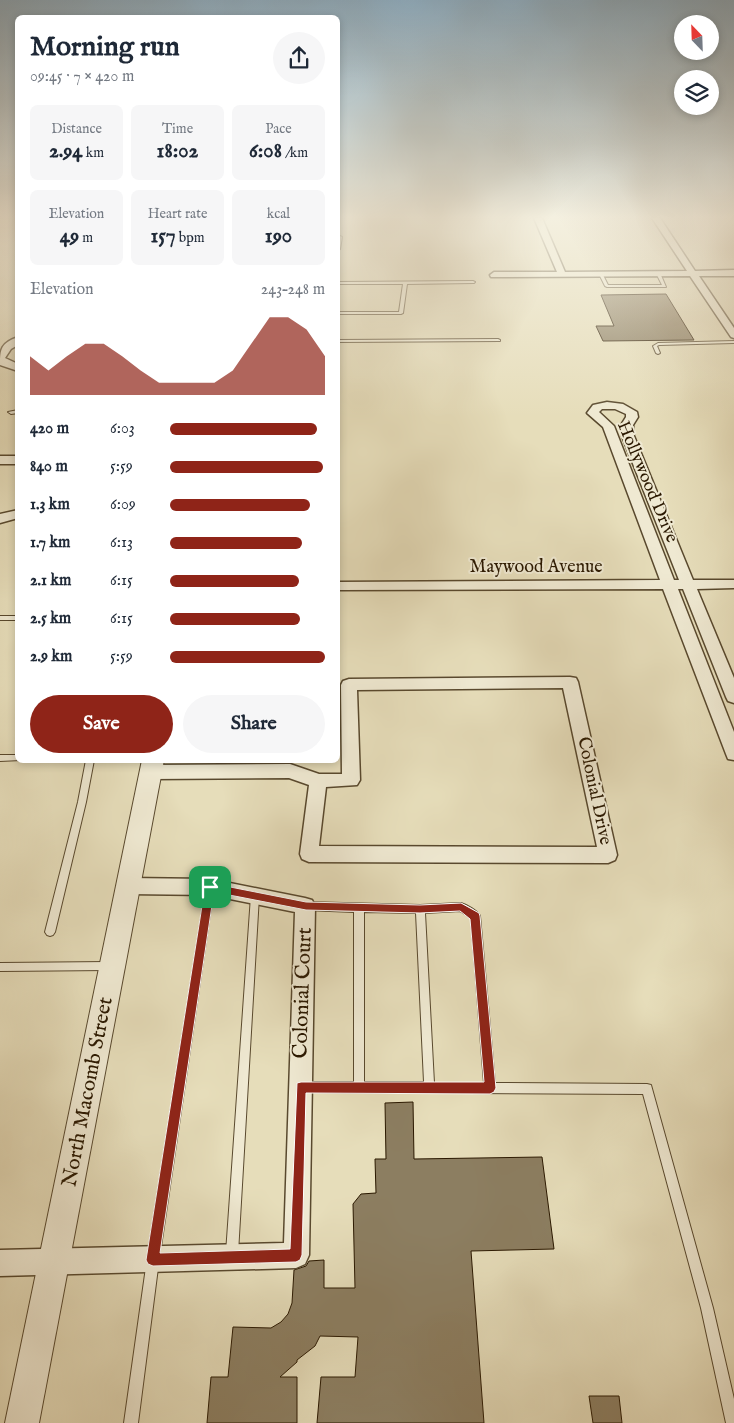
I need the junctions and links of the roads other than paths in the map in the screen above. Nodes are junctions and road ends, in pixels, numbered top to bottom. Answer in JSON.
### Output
{"nodes":[{"id":1,"x":405,"y":284,"type":"edge"},
{"id":2,"x":606,"y":284,"type":"edge"},
{"id":3,"x":664,"y":284,"type":"edge"},
{"id":4,"x":701,"y":284,"type":"edge"},
{"id":5,"x":340,"y":313,"type":"edge"},
{"id":6,"x":734,"y":335,"type":"edge"},
{"id":7,"x":498,"y":340,"type":"dead end"},
{"id":8,"x":340,"y":341,"type":"edge"},
{"id":9,"x":15,"y":342,"type":"edge"},
{"id":10,"x":734,"y":342,"type":"edge"},
{"id":11,"x":658,"y":353,"type":"dead end"},
{"id":12,"x":15,"y":367,"type":"edge"},
{"id":13,"x":0,"y":460,"type":"edge"},
{"id":14,"x":15,"y":460,"type":"edge"},
{"id":15,"x":734,"y":584,"type":"edge"},
{"id":16,"x":670,"y":585,"type":"junction"},
{"id":17,"x":690,"y":585,"type":"junction"},
{"id":18,"x":340,"y":586,"type":"edge"},
{"id":19,"x":0,"y":618,"type":"edge"},
{"id":20,"x":15,"y":618,"type":"edge"},
{"id":21,"x":734,"y":696,"type":"edge"},
{"id":22,"x":728,"y":722,"type":"edge"},
{"id":23,"x":734,"y":754,"type":"edge"},
{"id":24,"x":344,"y":757,"type":"edge"},
{"id":25,"x":0,"y":758,"type":"edge"},
{"id":26,"x":15,"y":758,"type":"edge"},
{"id":27,"x":89,"y":763,"type":"edge"},
{"id":28,"x":152,"y":766,"type":"edge"},
{"id":29,"x":318,"y":781,"type":"junction"},
{"id":30,"x":128,"y":886,"type":"junction"},
{"id":31,"x":210,"y":887,"type":"junction"},
{"id":32,"x":255,"y":896,"type":"junction"},
{"id":33,"x":306,"y":906,"type":"junction"},
{"id":34,"x":359,"y":908,"type":"junction"},
{"id":35,"x":420,"y":909,"type":"junction"},
{"id":36,"x":50,"y":932,"type":"dead end"},
{"id":37,"x":112,"y":966,"type":"junction"},
{"id":38,"x":0,"y":968,"type":"edge"},
{"id":39,"x":301,"y":1087,"type":"junction"},
{"id":40,"x":359,"y":1088,"type":"junction"},
{"id":41,"x":429,"y":1088,"type":"junction"},
{"id":42,"x":490,"y":1088,"type":"junction"},
{"id":43,"x":232,"y":1257,"type":"junction"},
{"id":44,"x":153,"y":1260,"type":"junction"},
{"id":45,"x":54,"y":1262,"type":"junction"},
{"id":46,"x":0,"y":1263,"type":"edge"},
{"id":47,"x":22,"y":1423,"type":"edge"},
{"id":48,"x":131,"y":1423,"type":"edge"},
{"id":49,"x":733,"y":1423,"type":"edge"}],
"edges":[{"from":1,"to":5,"type":"lane"},
{"from":2,"to":3,"type":"lane"},
{"from":4,"to":6,"type":"street"},
{"from":7,"to":8,"type":"lane"},
{"from":9,"to":12,"type":"street"},
{"from":10,"to":11,"type":"lane"},
{"from":13,"to":14,"type":"street"},
{"from":15,"to":17,"type":"street","name":"Maywood Avenue"},
{"from":16,"to":17,"type":"street","name":"Maywood Avenue"},
{"from":16,"to":17,"type":"street","name":"Hollywood Drive"},
{"from":16,"to":18,"type":"street","name":"Maywood Avenue"},
{"from":16,"to":22,"type":"street","name":"Hollywood Drive"},
{"from":17,"to":21,"type":"street","name":"Hollywood Drive"},
{"from":19,"to":20,"type":"lane"},
{"from":22,"to":23,"type":"street","name":"Hollywood Drive"},
{"from":24,"to":29,"type":"street","name":"Colonial Drive"},
{"from":24,"to":29,"type":"street","name":"Colonial Drive"},
{"from":25,"to":26,"type":"lane"},
{"from":27,"to":36,"type":"lane"},
{"from":28,"to":29,"type":"street","name":"Colonial Drive"},
{"from":28,"to":30,"type":"street","name":"North Macomb Street"},
{"from":30,"to":31,"type":"street","name":"Colonial Court"},
{"from":30,"to":37,"type":"street","name":"North Macomb Street"},
{"from":31,"to":32,"type":"street","name":"Colonial Court"},
{"from":31,"to":44,"type":"lane"},
{"from":32,"to":33,"type":"street","name":"Colonial Court"},
{"from":32,"to":43,"type":"lane"},
{"from":33,"to":34,"type":"lane"},
{"from":33,"to":39,"type":"street","name":"Colonial Court"},
{"from":34,"to":35,"type":"lane"},
{"from":34,"to":40,"type":"lane"},
{"from":35,"to":41,"type":"lane"},
{"from":35,"to":42,"type":"lane"},
{"from":37,"to":38,"type":"lane"},
{"from":37,"to":45,"type":"street","name":"North Macomb Street"},
{"from":39,"to":40,"type":"lane"},
{"from":39,"to":43,"type":"street","name":"Colonial Court"},
{"from":40,"to":41,"type":"lane"},
{"from":41,"to":42,"type":"lane"},
{"from":42,"to":49,"type":"lane"},
{"from":43,"to":44,"type":"street","name":"Colonial Court"},
{"from":44,"to":45,"type":"street","name":"Colonial Court"},
{"from":44,"to":48,"type":"lane"},
{"from":45,"to":46,"type":"street","name":"Colonial Court"},
{"from":45,"to":47,"type":"street","name":"North Macomb Street"}]}
